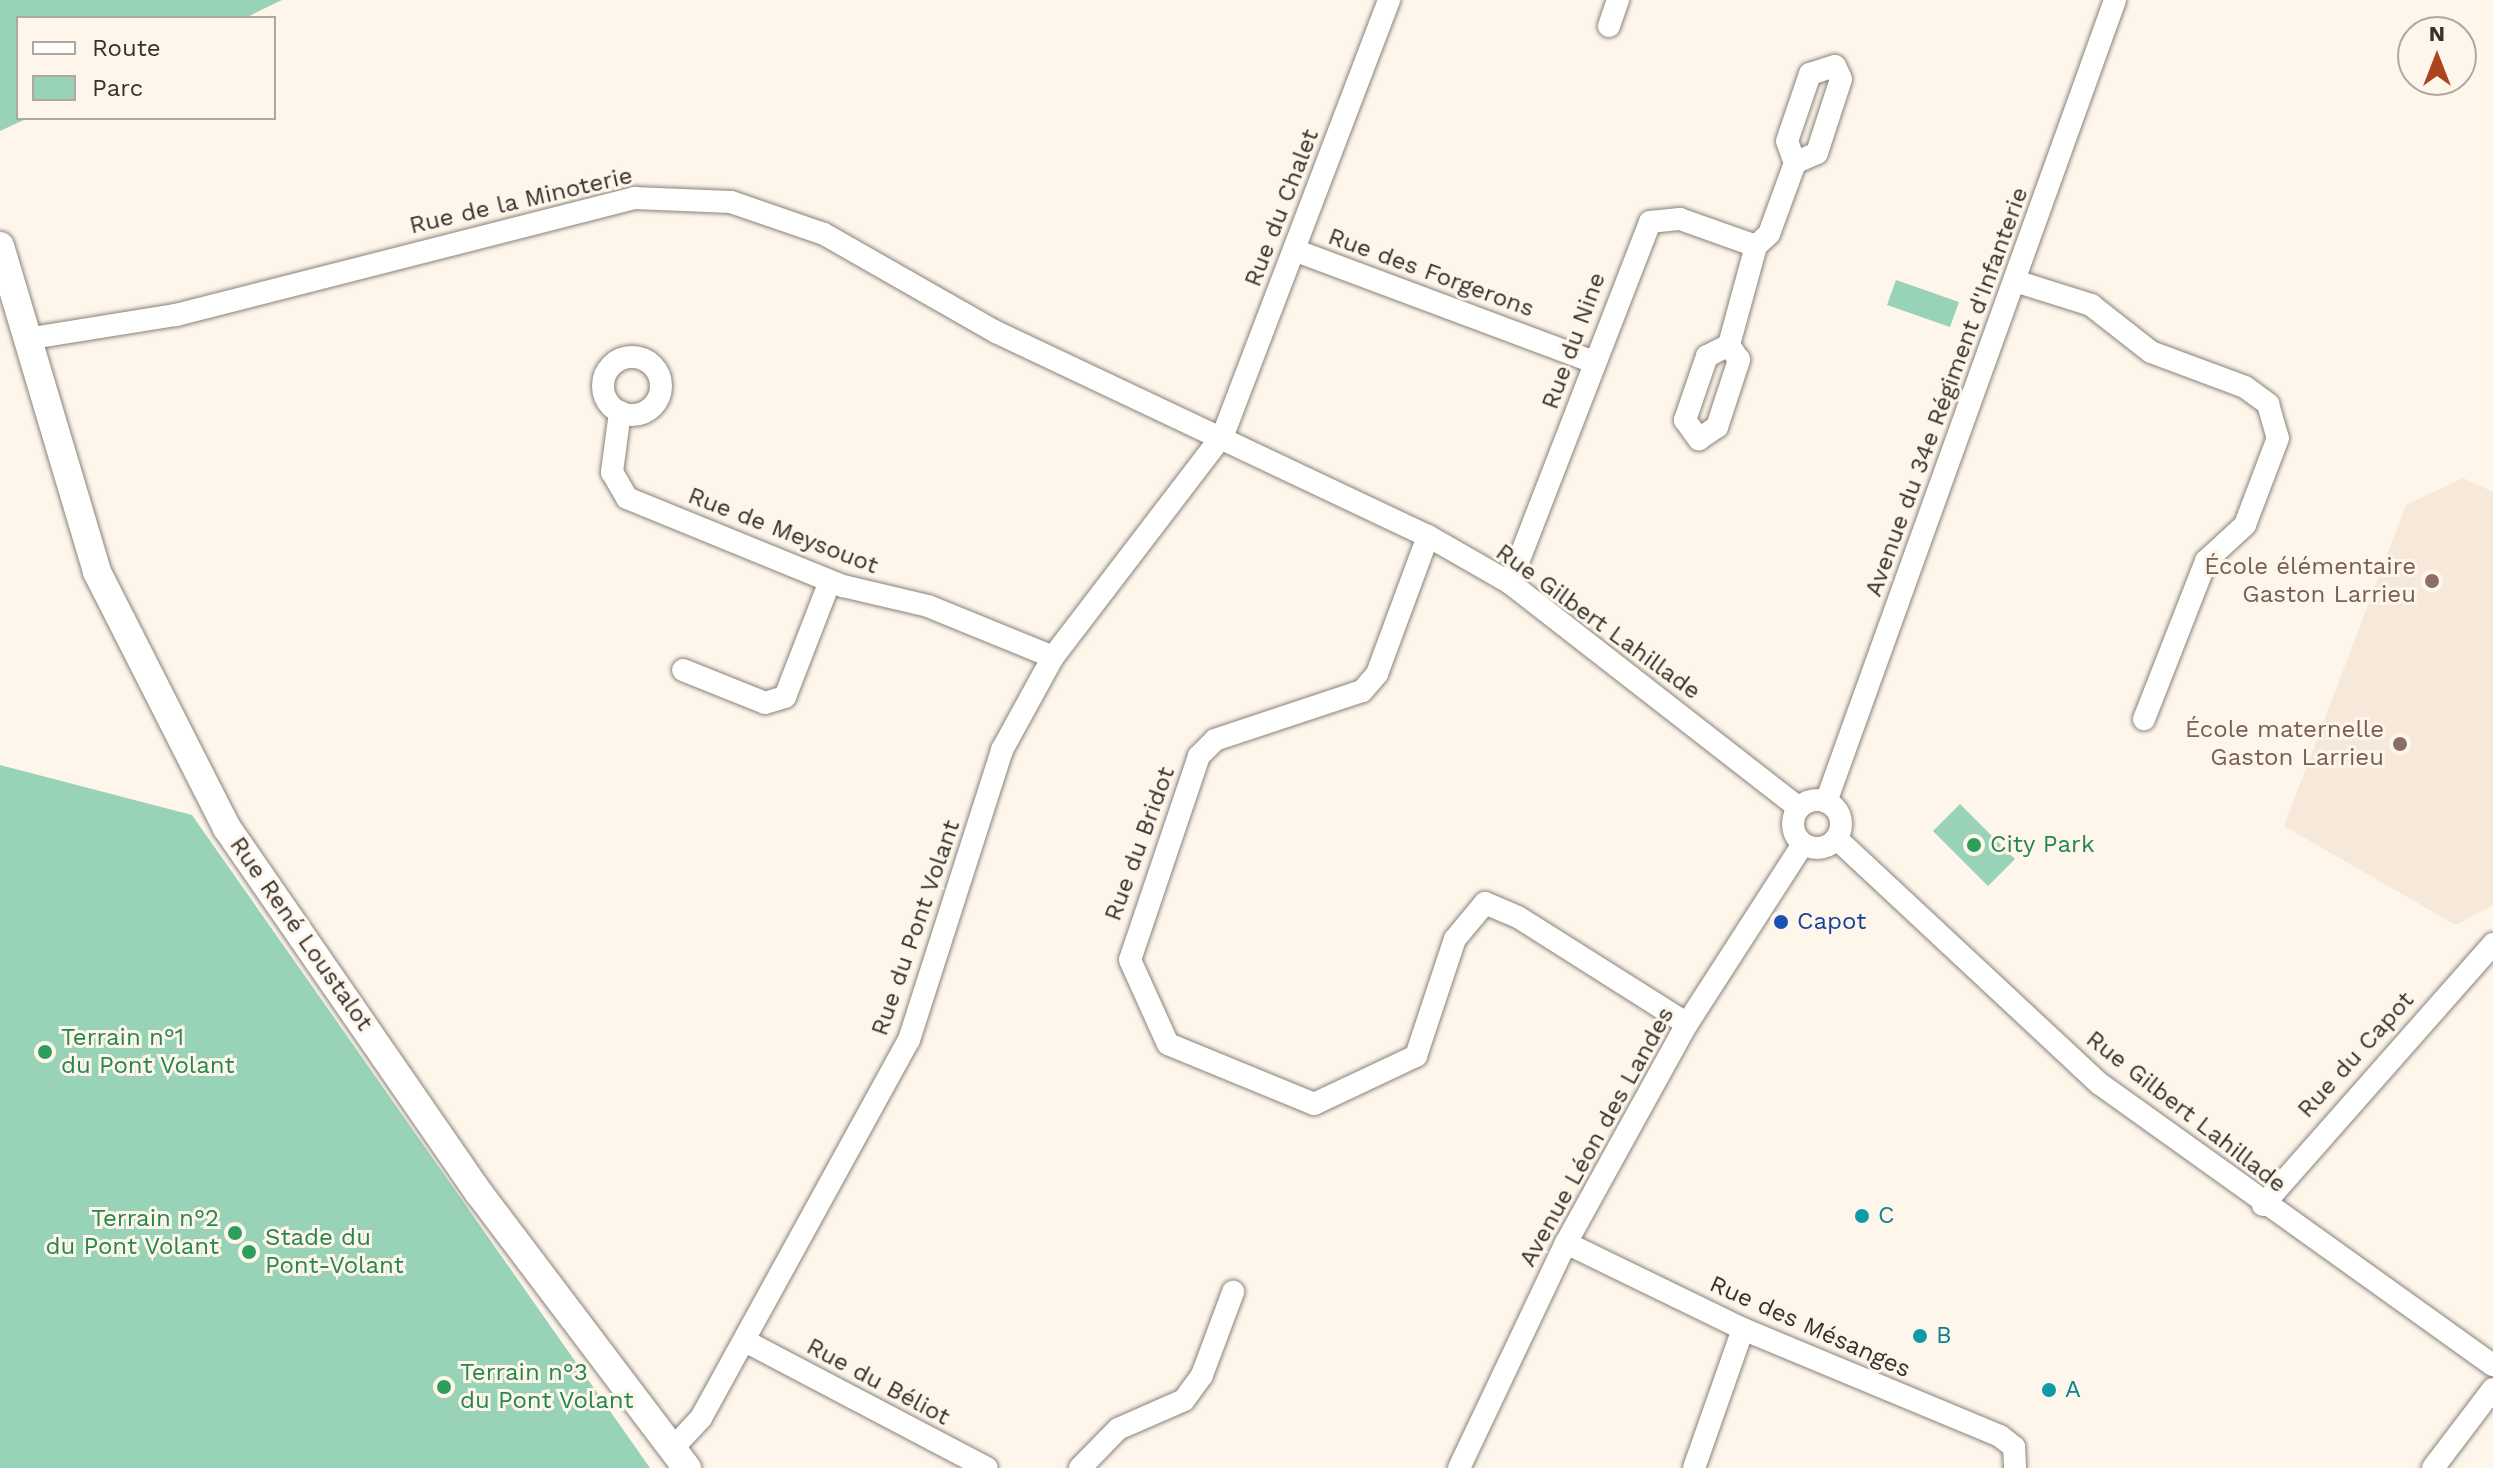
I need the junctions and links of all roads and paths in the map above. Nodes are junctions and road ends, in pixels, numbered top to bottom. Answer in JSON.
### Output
{"nodes":[{"id":1,"x":1389,"y":0,"type":"edge"},
{"id":2,"x":1618,"y":0,"type":"edge"},
{"id":3,"x":2115,"y":0,"type":"edge"},
{"id":4,"x":1609,"y":26,"type":"dead end"},
{"id":5,"x":1795,"y":163,"type":"dead end"},
{"id":6,"x":0,"y":246,"type":"edge"},
{"id":7,"x":1756,"y":246,"type":"junction"},
{"id":8,"x":1294,"y":250,"type":"junction"},
{"id":9,"x":2015,"y":281,"type":"junction"},
{"id":10,"x":26,"y":339,"type":"junction"},
{"id":11,"x":1729,"y":345,"type":"dead end"},
{"id":12,"x":1594,"y":362,"type":"junction"},
{"id":13,"x":620,"y":412,"type":"dead end"},
{"id":14,"x":1223,"y":435,"type":"junction"},
{"id":15,"x":1428,"y":536,"type":"junction"},
{"id":16,"x":830,"y":581,"type":"junction"},
{"id":17,"x":1510,"y":583,"type":"junction"},
{"id":18,"x":1053,"y":657,"type":"junction"},
{"id":19,"x":683,"y":670,"type":"dead end"},
{"id":20,"x":2144,"y":719,"type":"dead end"},
{"id":21,"x":1826,"y":802,"type":"junction"},
{"id":22,"x":1799,"y":808,"type":"junction"},
{"id":23,"x":1837,"y":839,"type":"junction"},
{"id":24,"x":1803,"y":844,"type":"junction"},
{"id":25,"x":2493,"y":944,"type":"edge"},
{"id":26,"x":1687,"y":1024,"type":"junction"},
{"id":27,"x":2263,"y":1205,"type":"junction"},
{"id":28,"x":1566,"y":1243,"type":"junction"},
{"id":29,"x":1233,"y":1292,"type":"dead end"},
{"id":30,"x":1743,"y":1329,"type":"junction"},
{"id":31,"x":745,"y":1341,"type":"junction"},
{"id":32,"x":2493,"y":1365,"type":"edge"},
{"id":33,"x":2493,"y":1389,"type":"edge"},
{"id":34,"x":680,"y":1458,"type":"edge"},
{"id":35,"x":987,"y":1468,"type":"edge"},
{"id":36,"x":1080,"y":1468,"type":"edge"},
{"id":37,"x":1459,"y":1468,"type":"edge"},
{"id":38,"x":1694,"y":1468,"type":"edge"},
{"id":39,"x":2015,"y":1468,"type":"edge"},
{"id":40,"x":2433,"y":1468,"type":"edge"}],
"edges":[{"from":1,"to":8,"type":"street","name":"Rue du Chalet"},
{"from":2,"to":4,"type":"street"},
{"from":3,"to":9,"type":"street","name":"Avenue du 34e Régiment d'Infanterie"},
{"from":5,"to":7,"type":"street"},
{"from":6,"to":10,"type":"street","name":"Rue René Loustalot"},
{"from":7,"to":11,"type":"street"},
{"from":7,"to":12,"type":"street","name":"Rue du Nine"},
{"from":8,"to":12,"type":"street","name":"Rue des Forgerons"},
{"from":8,"to":14,"type":"street","name":"Rue du Chalet"},
{"from":9,"to":20,"type":"street"},
{"from":9,"to":21,"type":"street","name":"Avenue du 34e Régiment d'Infanterie"},
{"from":10,"to":14,"type":"street","name":"Rue de la Minoterie"},
{"from":10,"to":34,"type":"street","name":"Rue René Loustalot"},
{"from":12,"to":17,"type":"street","name":"Rue du Nine"},
{"from":13,"to":16,"type":"street","name":"Rue de Meysouot"},
{"from":14,"to":15,"type":"street","name":"Rue Gilbert Lahillade"},
{"from":14,"to":18,"type":"street","name":"Rue du Pont Volant"},
{"from":15,"to":17,"type":"street","name":"Rue Gilbert Lahillade"},
{"from":15,"to":26,"type":"street","name":"Rue du Bridot"},
{"from":16,"to":18,"type":"street","name":"Rue de Meysouot"},
{"from":16,"to":19,"type":"street"},
{"from":17,"to":22,"type":"street","name":"Rue Gilbert Lahillade"},
{"from":18,"to":31,"type":"street","name":"Rue du Pont Volant"},
{"from":21,"to":22,"type":"street"},
{"from":21,"to":23,"type":"street"},
{"from":22,"to":24,"type":"street"},
{"from":23,"to":24,"type":"street"},
{"from":23,"to":27,"type":"street","name":"Rue Gilbert Lahillade"},
{"from":24,"to":26,"type":"street","name":"Avenue Léon des Landes"},
{"from":25,"to":27,"type":"street","name":"Rue du Capot"},
{"from":26,"to":28,"type":"street","name":"Avenue Léon des Landes"},
{"from":27,"to":32,"type":"street","name":"Rue Gilbert Lahillade"},
{"from":28,"to":30,"type":"street","name":"Rue des Mésanges"},
{"from":28,"to":37,"type":"street","name":"Avenue Léon des Landes"},
{"from":29,"to":36,"type":"street"},
{"from":30,"to":38,"type":"street"},
{"from":30,"to":39,"type":"street","name":"Rue des Mésanges"},
{"from":31,"to":34,"type":"street","name":"Rue du Pont Volant"},
{"from":31,"to":35,"type":"street","name":"Rue du Béliot"},
{"from":33,"to":40,"type":"street"}]}
